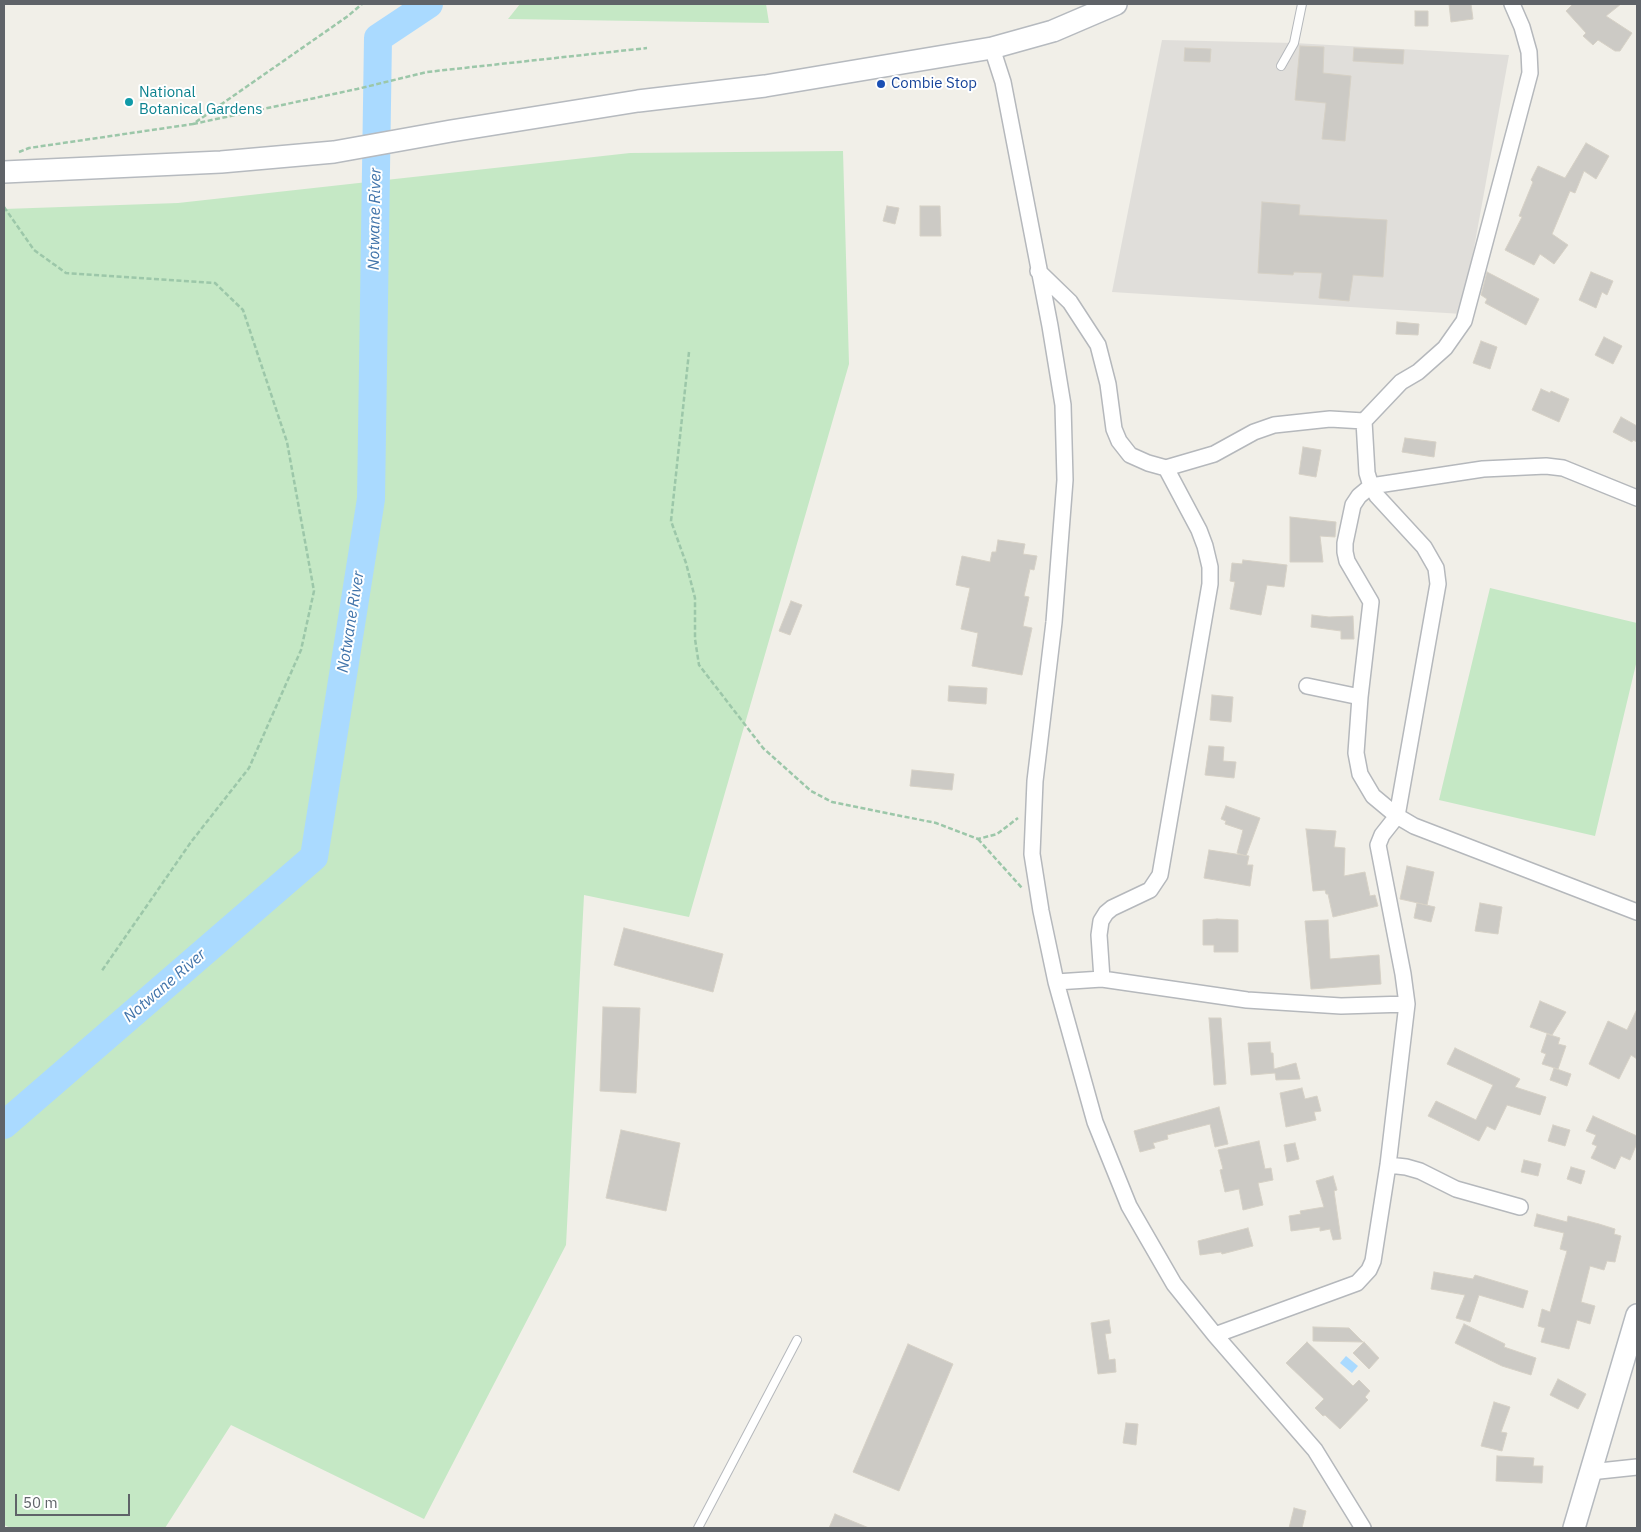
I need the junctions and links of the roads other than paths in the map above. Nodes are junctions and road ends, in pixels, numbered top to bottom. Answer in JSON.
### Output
{"nodes":[{"id":1,"x":1116,"y":4,"type":"edge"},
{"id":2,"x":1302,"y":4,"type":"edge"},
{"id":3,"x":1512,"y":4,"type":"edge"},
{"id":4,"x":992,"y":48,"type":"junction"},
{"id":5,"x":1281,"y":66,"type":"dead end"},
{"id":6,"x":8,"y":164,"type":"edge"},
{"id":7,"x":1038,"y":271,"type":"junction"},
{"id":8,"x":1364,"y":421,"type":"junction"},
{"id":9,"x":1166,"y":468,"type":"junction"},
{"id":10,"x":1372,"y":486,"type":"junction"},
{"id":11,"x":1637,"y":498,"type":"edge"},
{"id":12,"x":1307,"y":686,"type":"dead end"},
{"id":13,"x":1360,"y":697,"type":"junction"},
{"id":14,"x":1397,"y":816,"type":"junction"},
{"id":15,"x":1637,"y":912,"type":"edge"},
{"id":16,"x":1102,"y":979,"type":"junction"},
{"id":17,"x":1056,"y":982,"type":"junction"},
{"id":18,"x":1407,"y":1004,"type":"junction"},
{"id":19,"x":1388,"y":1165,"type":"junction"},
{"id":20,"x":1520,"y":1207,"type":"dead end"},
{"id":21,"x":1637,"y":1314,"type":"edge"},
{"id":22,"x":1215,"y":1335,"type":"junction"},
{"id":23,"x":797,"y":1340,"type":"dead end"},
{"id":24,"x":1637,"y":1467,"type":"edge"},
{"id":25,"x":1590,"y":1472,"type":"junction"},
{"id":26,"x":698,"y":1528,"type":"edge"},
{"id":27,"x":1364,"y":1528,"type":"edge"},
{"id":28,"x":1574,"y":1528,"type":"edge"}],
"edges":[{"from":1,"to":4,"type":"street"},
{"from":2,"to":5,"type":"lane"},
{"from":3,"to":8,"type":"street"},
{"from":4,"to":6,"type":"street"},
{"from":4,"to":7,"type":"street"},
{"from":7,"to":9,"type":"street"},
{"from":7,"to":17,"type":"street"},
{"from":8,"to":9,"type":"street"},
{"from":8,"to":10,"type":"street"},
{"from":9,"to":16,"type":"street"},
{"from":10,"to":11,"type":"street"},
{"from":10,"to":13,"type":"street"},
{"from":10,"to":14,"type":"street"},
{"from":12,"to":13,"type":"street"},
{"from":13,"to":14,"type":"street"},
{"from":14,"to":15,"type":"street"},
{"from":14,"to":18,"type":"street"},
{"from":16,"to":17,"type":"street"},
{"from":16,"to":18,"type":"street"},
{"from":17,"to":22,"type":"street"},
{"from":18,"to":19,"type":"street"},
{"from":19,"to":20,"type":"street"},
{"from":19,"to":22,"type":"street"},
{"from":21,"to":25,"type":"street"},
{"from":22,"to":27,"type":"street"},
{"from":23,"to":26,"type":"lane"},
{"from":24,"to":25,"type":"street"},
{"from":25,"to":28,"type":"street"}]}
